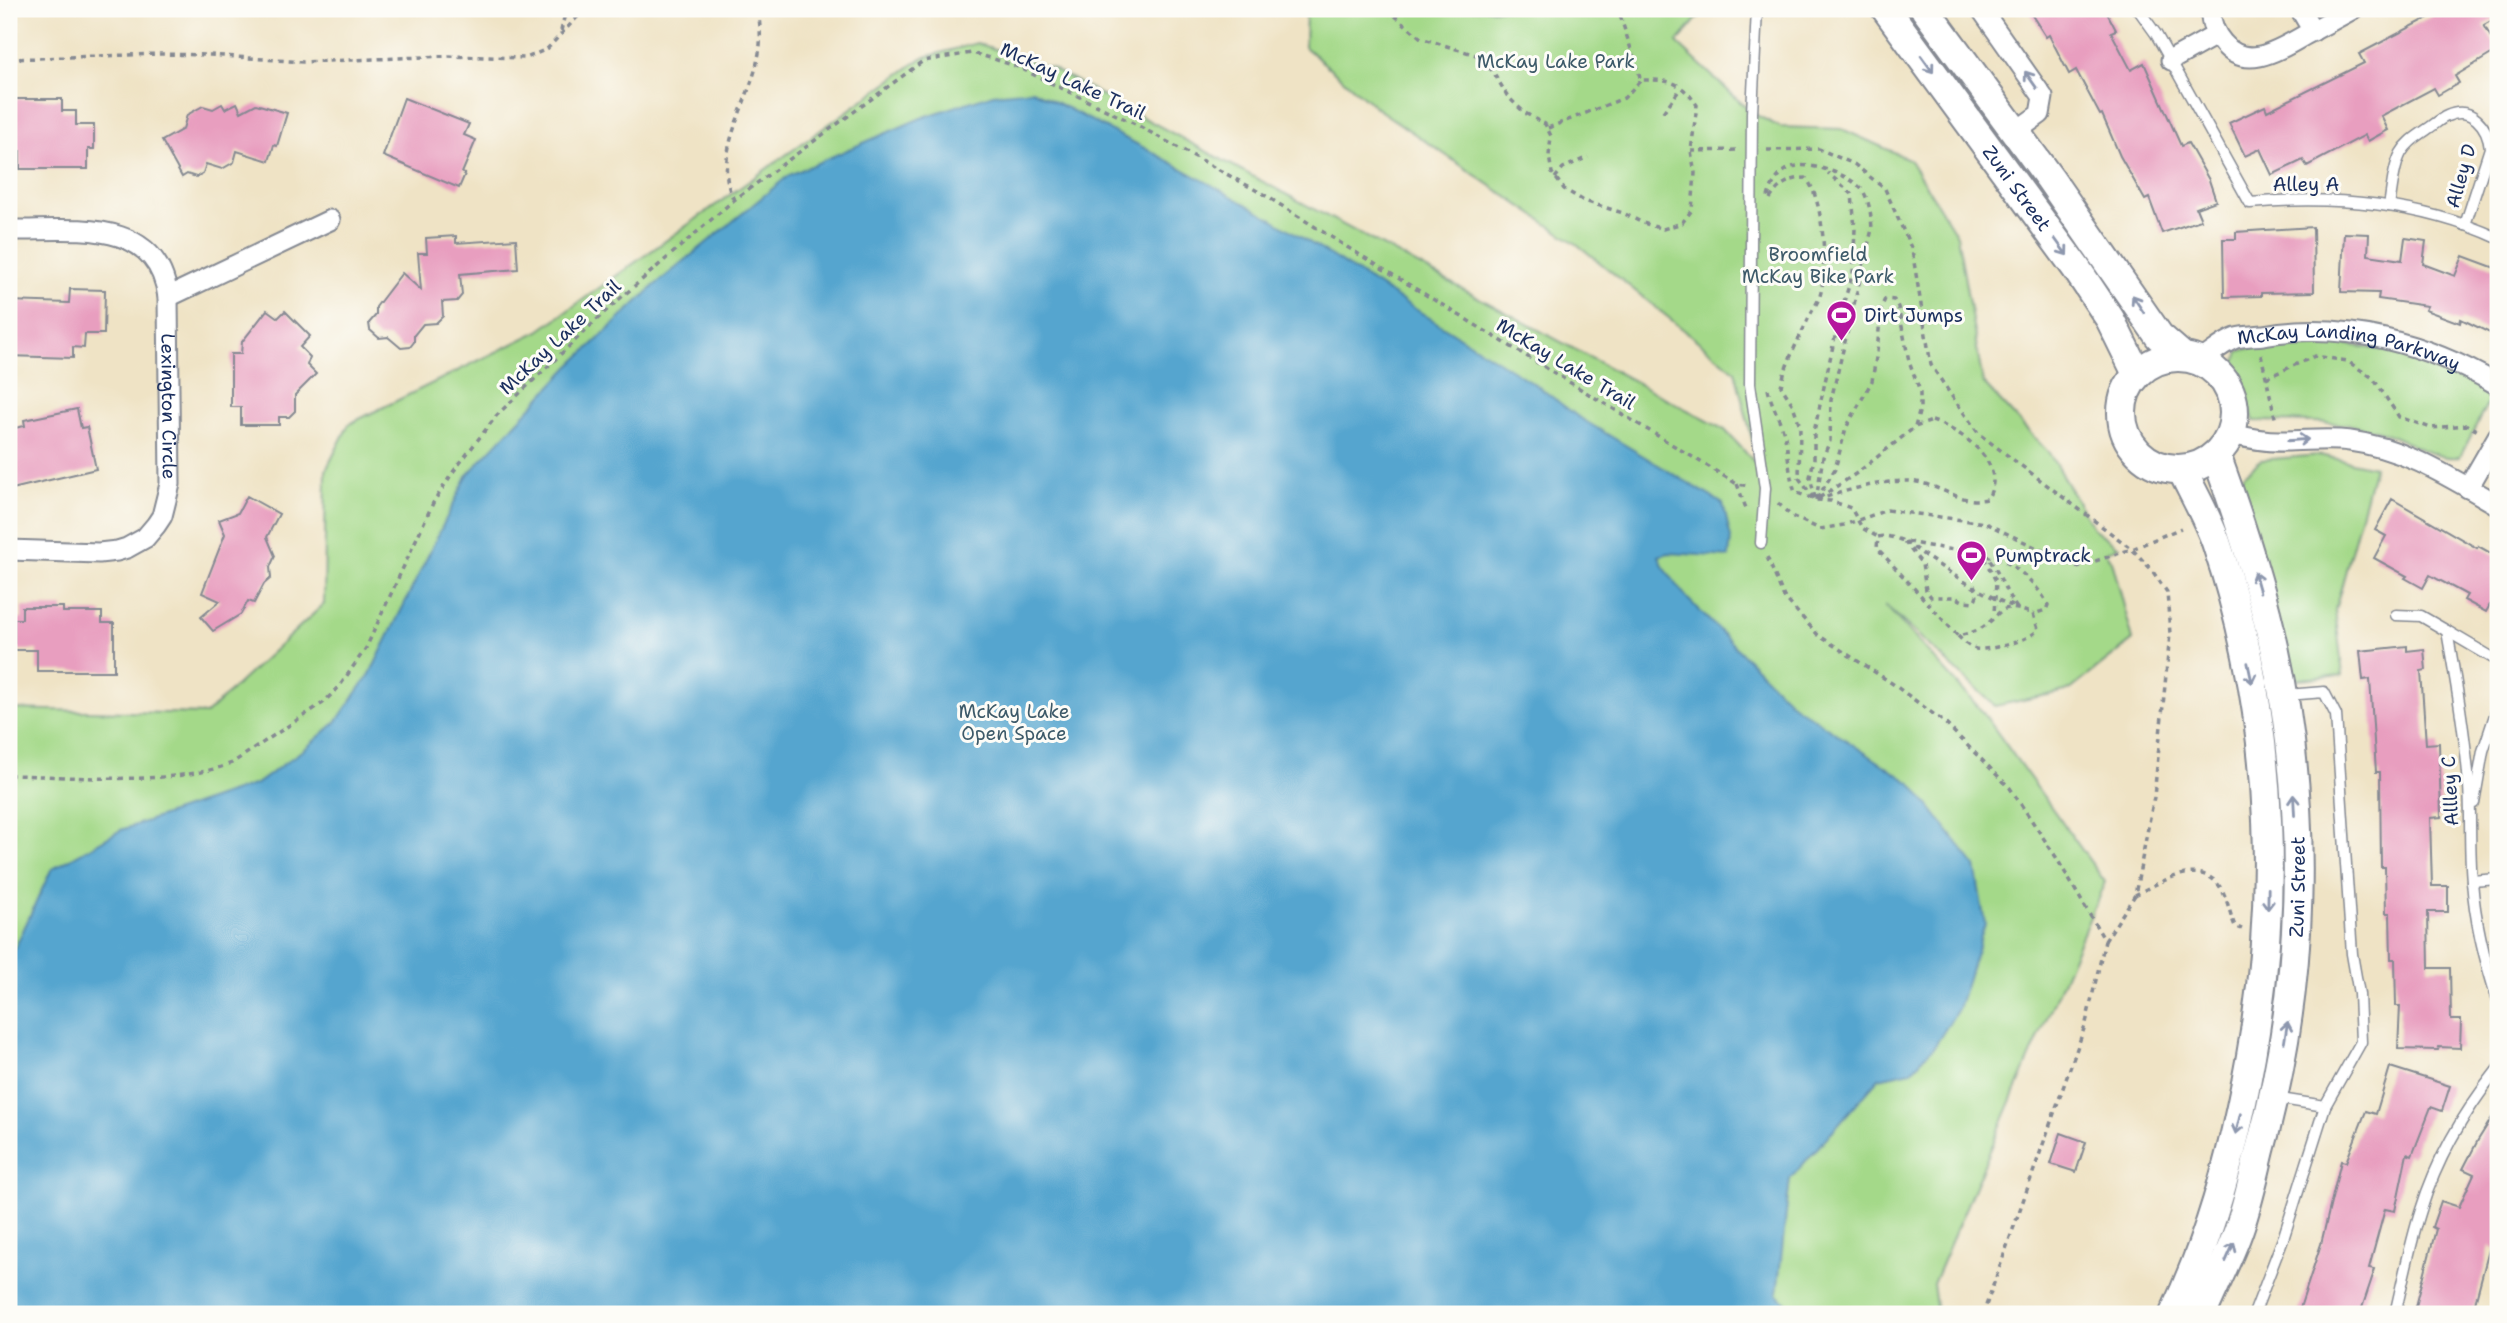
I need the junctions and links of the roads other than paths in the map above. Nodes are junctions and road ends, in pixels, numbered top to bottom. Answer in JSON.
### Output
{"nodes":[{"id":1,"x":1758,"y":9,"type":"edge"},
{"id":2,"x":1886,"y":9,"type":"edge"},
{"id":3,"x":1925,"y":9,"type":"edge"},
{"id":4,"x":1981,"y":9,"type":"edge"},
{"id":5,"x":2138,"y":9,"type":"edge"},
{"id":6,"x":2211,"y":9,"type":"edge"},
{"id":7,"x":2300,"y":9,"type":"edge"},
{"id":8,"x":2353,"y":9,"type":"edge"},
{"id":9,"x":2313,"y":31,"type":"junction"},
{"id":10,"x":2216,"y":35,"type":"junction"},
{"id":11,"x":2171,"y":60,"type":"junction"},
{"id":12,"x":2015,"y":132,"type":"junction"},
{"id":13,"x":2389,"y":206,"type":"junction"},
{"id":14,"x":330,"y":220,"type":"dead end"},
{"id":15,"x":2465,"y":225,"type":"junction"},
{"id":16,"x":9,"y":230,"type":"edge"},
{"id":17,"x":2498,"y":238,"type":"edge"},
{"id":18,"x":168,"y":297,"type":"junction"},
{"id":19,"x":2191,"y":359,"type":"junction"},
{"id":20,"x":2137,"y":373,"type":"junction"},
{"id":21,"x":2498,"y":385,"type":"edge"},
{"id":22,"x":2497,"y":439,"type":"edge"},
{"id":23,"x":2223,"y":444,"type":"junction"},
{"id":24,"x":2182,"y":470,"type":"junction"},
{"id":25,"x":2468,"y":488,"type":"junction"},
{"id":26,"x":2498,"y":505,"type":"edge"},
{"id":27,"x":1760,"y":543,"type":"road end"},
{"id":28,"x":9,"y":550,"type":"edge"},
{"id":29,"x":2396,"y":615,"type":"dead end"},
{"id":30,"x":2448,"y":631,"type":"junction"},
{"id":31,"x":2498,"y":661,"type":"edge"},
{"id":32,"x":2284,"y":696,"type":"junction"},
{"id":33,"x":2498,"y":705,"type":"edge"},
{"id":34,"x":2471,"y":851,"type":"junction"},
{"id":35,"x":2498,"y":879,"type":"edge"},
{"id":36,"x":2472,"y":881,"type":"junction"},
{"id":37,"x":2498,"y":1001,"type":"edge"},
{"id":38,"x":2498,"y":1069,"type":"edge"},
{"id":39,"x":2275,"y":1098,"type":"junction"},
{"id":40,"x":2325,"y":1106,"type":"junction"},
{"id":41,"x":2174,"y":1314,"type":"edge"},
{"id":42,"x":2202,"y":1314,"type":"edge"},
{"id":43,"x":2254,"y":1314,"type":"edge"},
{"id":44,"x":2395,"y":1314,"type":"edge"}],
"edges":[{"from":1,"to":27,"type":"lane"},
{"from":2,"to":20,"type":"main road","name":"Zuni Street","one_way":true},
{"from":3,"to":12,"type":"main road","name":"Zuni Street"},
{"from":12,"to":4,"type":"street","one_way":true},
{"from":5,"to":11,"type":"lane","name":"Alley A"},
{"from":6,"to":10,"type":"street"},
{"from":7,"to":9,"type":"street"},
{"from":8,"to":9,"type":"street"},
{"from":9,"to":10,"type":"street"},
{"from":10,"to":11,"type":"street"},
{"from":11,"to":13,"type":"lane","name":"Alley A"},
{"from":19,"to":12,"type":"main road","name":"Zuni Street","one_way":true},
{"from":13,"to":15,"type":"lane","name":"Alley A"},
{"from":13,"to":15,"type":"lane","name":"Alley D"},
{"from":14,"to":18,"type":"street"},
{"from":15,"to":17,"type":"lane","name":"Alley A"},
{"from":16,"to":18,"type":"street","name":"Lexington Circle"},
{"from":18,"to":28,"type":"street","name":"Lexington Circle"},
{"from":19,"to":20,"type":"main road"},
{"from":19,"to":21,"type":"street","name":"McKay Landing Parkway"},
{"from":19,"to":23,"type":"main road"},
{"from":20,"to":24,"type":"main road"},
{"from":22,"to":25,"type":"street"},
{"from":23,"to":24,"type":"main road"},
{"from":23,"to":25,"type":"street","one_way":true},
{"from":32,"to":23,"type":"main road","name":"Zuni Street","one_way":true},
{"from":24,"to":41,"type":"main road","name":"Zuni Street","one_way":true},
{"from":25,"to":26,"type":"street"},
{"from":29,"to":30,"type":"lane"},
{"from":30,"to":31,"type":"lane"},
{"from":30,"to":34,"type":"lane","name":"Allley C"},
{"from":39,"to":32,"type":"main road","name":"Zuni Street","one_way":true},
{"from":32,"to":40,"type":"lane"},
{"from":33,"to":34,"type":"lane"},
{"from":34,"to":36,"type":"lane","name":"Allley C"},
{"from":35,"to":36,"type":"lane"},
{"from":36,"to":37,"type":"lane","name":"Allley C"},
{"from":38,"to":44,"type":"lane"},
{"from":39,"to":40,"type":"lane"},
{"from":42,"to":39,"type":"main road","name":"Zuni Street","one_way":true},
{"from":40,"to":43,"type":"lane"}]}
